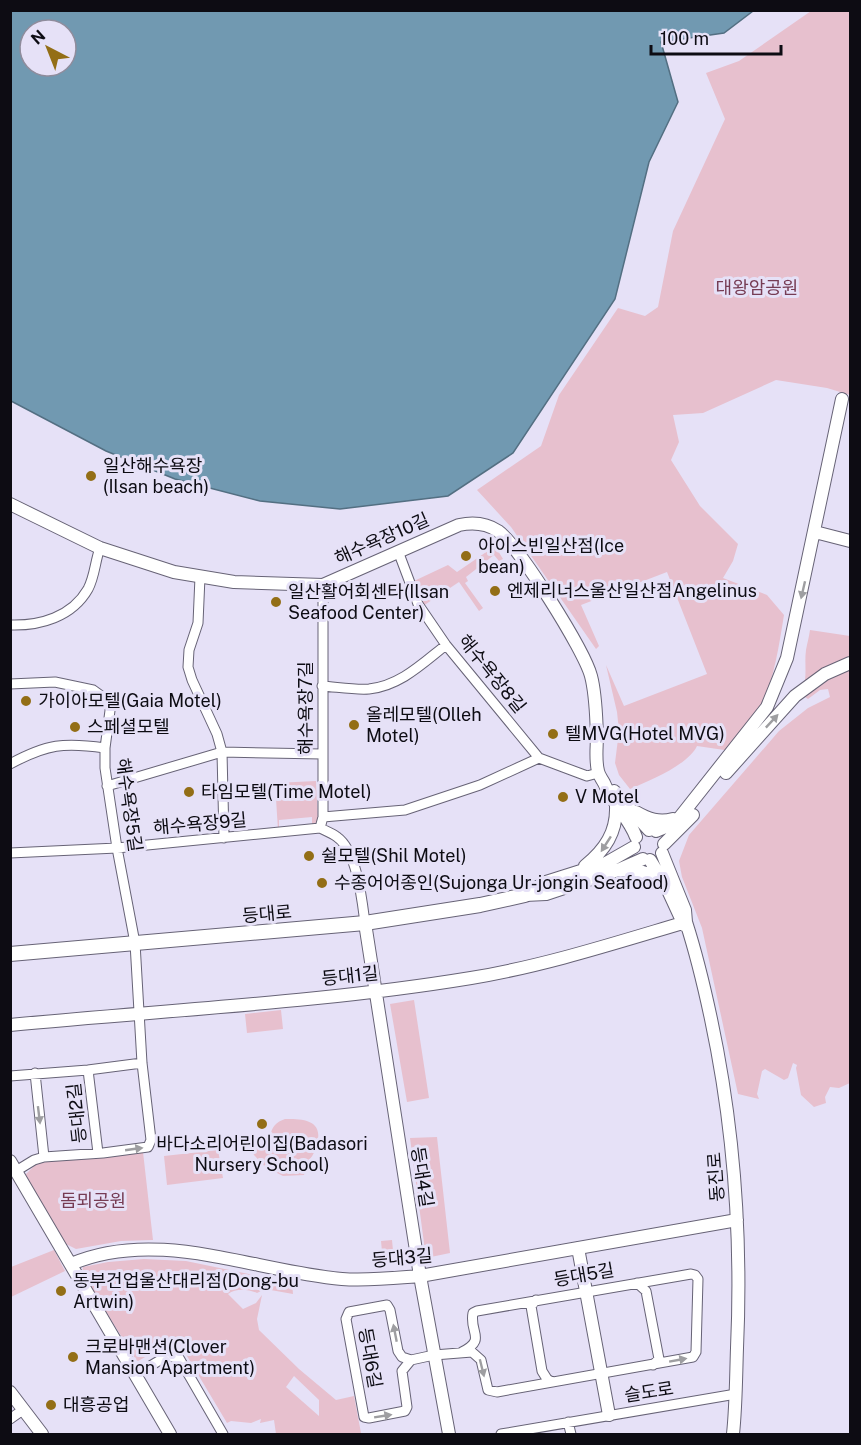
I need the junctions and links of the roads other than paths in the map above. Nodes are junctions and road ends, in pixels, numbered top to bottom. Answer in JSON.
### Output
{"nodes":[{"id":1,"x":842,"y":399,"type":"dead end"},
{"id":2,"x":10,"y":504,"type":"edge"},
{"id":3,"x":815,"y":532,"type":"junction"},
{"id":4,"x":850,"y":542,"type":"edge"},
{"id":5,"x":100,"y":548,"type":"junction"},
{"id":6,"x":398,"y":551,"type":"junction"},
{"id":7,"x":200,"y":577,"type":"junction"},
{"id":8,"x":323,"y":585,"type":"junction"},
{"id":9,"x":10,"y":626,"type":"edge"},
{"id":10,"x":446,"y":645,"type":"junction"},
{"id":11,"x":850,"y":663,"type":"edge"},
{"id":12,"x":10,"y":684,"type":"edge"},
{"id":13,"x":322,"y":686,"type":"junction"},
{"id":14,"x":105,"y":748,"type":"junction"},
{"id":15,"x":222,"y":752,"type":"junction"},
{"id":16,"x":322,"y":754,"type":"junction"},
{"id":17,"x":538,"y":758,"type":"junction"},
{"id":18,"x":10,"y":764,"type":"edge"},
{"id":19,"x":601,"y":778,"type":"junction"},
{"id":20,"x":107,"y":786,"type":"junction"},
{"id":21,"x":621,"y":806,"type":"junction"},
{"id":22,"x":323,"y":817,"type":"junction"},
{"id":23,"x":680,"y":817,"type":"junction"},
{"id":24,"x":320,"y":828,"type":"junction"},
{"id":25,"x":652,"y":831,"type":"junction"},
{"id":26,"x":224,"y":838,"type":"junction"},
{"id":27,"x":635,"y":842,"type":"junction"},
{"id":28,"x":117,"y":848,"type":"junction"},
{"id":29,"x":663,"y":848,"type":"junction"},
{"id":30,"x":10,"y":854,"type":"edge"},
{"id":31,"x":647,"y":859,"type":"junction"},
{"id":32,"x":618,"y":870,"type":"junction"},
{"id":33,"x":578,"y":872,"type":"junction"},
{"id":34,"x":666,"y":886,"type":"junction"},
{"id":35,"x":525,"y":895,"type":"junction"},
{"id":36,"x":365,"y":923,"type":"junction"},
{"id":37,"x":685,"y":925,"type":"junction"},
{"id":38,"x":135,"y":943,"type":"junction"},
{"id":39,"x":10,"y":954,"type":"edge"},
{"id":40,"x":376,"y":992,"type":"junction"},
{"id":41,"x":140,"y":1013,"type":"junction"},
{"id":42,"x":10,"y":1025,"type":"edge"},
{"id":43,"x":142,"y":1063,"type":"junction"},
{"id":44,"x":88,"y":1070,"type":"junction"},
{"id":45,"x":35,"y":1073,"type":"junction"},
{"id":46,"x":10,"y":1076,"type":"edge"},
{"id":47,"x":98,"y":1153,"type":"junction"},
{"id":48,"x":44,"y":1157,"type":"junction"},
{"id":49,"x":13,"y":1166,"type":"edge"},
{"id":50,"x":737,"y":1220,"type":"junction"},
{"id":51,"x":578,"y":1248,"type":"junction"},
{"id":52,"x":71,"y":1264,"type":"junction"},
{"id":53,"x":420,"y":1276,"type":"junction"},
{"id":54,"x":637,"y":1283,"type":"junction"},
{"id":55,"x":586,"y":1292,"type":"junction"},
{"id":56,"x":536,"y":1300,"type":"junction"},
{"id":57,"x":462,"y":1352,"type":"junction"},
{"id":58,"x":434,"y":1355,"type":"junction"},
{"id":59,"x":411,"y":1360,"type":"junction"},
{"id":60,"x":653,"y":1365,"type":"junction"},
{"id":61,"x":602,"y":1373,"type":"junction"},
{"id":62,"x":135,"y":1375,"type":"junction"},
{"id":63,"x":552,"y":1382,"type":"junction"},
{"id":64,"x":10,"y":1392,"type":"edge"},
{"id":65,"x":736,"y":1394,"type":"junction"},
{"id":66,"x":24,"y":1409,"type":"junction"},
{"id":67,"x":609,"y":1415,"type":"junction"},
{"id":68,"x":10,"y":1419,"type":"edge"},
{"id":69,"x":568,"y":1422,"type":"junction"},
{"id":70,"x":42,"y":1434,"type":"edge"},
{"id":71,"x":170,"y":1434,"type":"edge"},
{"id":72,"x":223,"y":1434,"type":"edge"},
{"id":73,"x":449,"y":1434,"type":"edge"},
{"id":74,"x":501,"y":1434,"type":"edge"},
{"id":75,"x":571,"y":1434,"type":"edge"},
{"id":76,"x":733,"y":1434,"type":"edge"}],
"edges":[{"from":1,"to":3,"type":"street"},
{"from":2,"to":5,"type":"street","name":"해수욕장10길"},
{"from":3,"to":4,"type":"street"},
{"from":3,"to":23,"type":"street","one_way":true},
{"from":5,"to":7,"type":"street","name":"해수욕장10길"},
{"from":5,"to":9,"type":"street"},
{"from":6,"to":8,"type":"street","name":"해수욕장10길"},
{"from":6,"to":10,"type":"street","name":"해수욕장8길"},
{"from":6,"to":19,"type":"street","name":"해수욕장10길"},
{"from":7,"to":8,"type":"street","name":"해수욕장10길"},
{"from":7,"to":15,"type":"street"},
{"from":8,"to":13,"type":"street","name":"해수욕장7길"},
{"from":10,"to":13,"type":"street"},
{"from":10,"to":17,"type":"street","name":"해수욕장8길"},
{"from":29,"to":11,"type":"street","one_way":true},
{"from":12,"to":14,"type":"street","name":"해수욕장5길"},
{"from":13,"to":16,"type":"street","name":"해수욕장7길"},
{"from":14,"to":18,"type":"street"},
{"from":14,"to":20,"type":"street","name":"해수욕장5길"},
{"from":15,"to":16,"type":"street"},
{"from":15,"to":20,"type":"street"},
{"from":15,"to":26,"type":"street"},
{"from":16,"to":22,"type":"street","name":"해수욕장7길"},
{"from":17,"to":19,"type":"street"},
{"from":17,"to":22,"type":"street"},
{"from":19,"to":21,"type":"street"},
{"from":20,"to":28,"type":"street","name":"해수욕장5길"},
{"from":21,"to":23,"type":"street"},
{"from":21,"to":25,"type":"street"},
{"from":21,"to":27,"type":"street"},
{"from":21,"to":33,"type":"street","one_way":true},
{"from":22,"to":24,"type":"street","name":"해수욕장7길"},
{"from":23,"to":25,"type":"street"},
{"from":24,"to":26,"type":"street","name":"해수욕장9길"},
{"from":24,"to":36,"type":"street"},
{"from":25,"to":27,"type":"street"},
{"from":25,"to":29,"type":"street"},
{"from":26,"to":28,"type":"street","name":"해수욕장9길"},
{"from":27,"to":31,"type":"street"},
{"from":27,"to":33,"type":"street"},
{"from":28,"to":30,"type":"street","name":"해수욕장9길"},
{"from":28,"to":38,"type":"street","name":"해수욕장5길"},
{"from":29,"to":31,"type":"street"},
{"from":29,"to":37,"type":"street"},
{"from":31,"to":32,"type":"street"},
{"from":31,"to":34,"type":"street"},
{"from":32,"to":34,"type":"street"},
{"from":32,"to":35,"type":"street"},
{"from":33,"to":35,"type":"street"},
{"from":34,"to":37,"type":"street"},
{"from":35,"to":36,"type":"main road","name":"등대로"},
{"from":36,"to":38,"type":"main road","name":"등대로"},
{"from":36,"to":40,"type":"street","name":"등대4길"},
{"from":37,"to":40,"type":"street","name":"등대1길"},
{"from":37,"to":50,"type":"street","name":"동진로"},
{"from":38,"to":39,"type":"main road","name":"등대로"},
{"from":38,"to":41,"type":"street","name":"해수욕장5길"},
{"from":40,"to":41,"type":"street","name":"등대1길"},
{"from":40,"to":53,"type":"street","name":"등대4길"},
{"from":41,"to":42,"type":"street","name":"등대1길"},
{"from":41,"to":43,"type":"street","name":"등대2길"},
{"from":43,"to":44,"type":"street","name":"등대2길"},
{"from":47,"to":43,"type":"street","name":"등대2길","one_way":true},
{"from":44,"to":45,"type":"street","name":"등대2길"},
{"from":44,"to":47,"type":"street","name":"등대2길"},
{"from":45,"to":46,"type":"street","name":"등대2길"},
{"from":45,"to":48,"type":"street","name":"등대2길","one_way":true},
{"from":47,"to":48,"type":"street","name":"등대2길"},
{"from":48,"to":49,"type":"street","name":"등대2길"},
{"from":49,"to":52,"type":"street"},
{"from":50,"to":51,"type":"street","name":"등대3길"},
{"from":50,"to":65,"type":"street","name":"동진로"},
{"from":51,"to":53,"type":"street","name":"등대3길"},
{"from":51,"to":55,"type":"street"},
{"from":52,"to":53,"type":"street","name":"등대3길"},
{"from":52,"to":62,"type":"street"},
{"from":53,"to":58,"type":"street","name":"등대4길"},
{"from":54,"to":55,"type":"street","name":"등대5길"},
{"from":54,"to":60,"type":"street","name":"등대5길"},
{"from":60,"to":54,"type":"street","name":"등대5길","one_way":true},
{"from":55,"to":56,"type":"street","name":"등대5길"},
{"from":55,"to":61,"type":"street"},
{"from":56,"to":57,"type":"street","name":"등대5길"},
{"from":56,"to":63,"type":"street","name":"등대5길"},
{"from":57,"to":58,"type":"street"},
{"from":57,"to":63,"type":"street","name":"등대5길","one_way":true},
{"from":58,"to":59,"type":"street"},
{"from":58,"to":73,"type":"street","name":"등대4길"},
{"from":59,"to":59,"type":"street","name":"등대6길","one_way":true},
{"from":60,"to":61,"type":"street","name":"등대5길"},
{"from":61,"to":63,"type":"street","name":"등대5길"},
{"from":61,"to":67,"type":"street"},
{"from":62,"to":71,"type":"street"},
{"from":62,"to":72,"type":"street"},
{"from":64,"to":66,"type":"street"},
{"from":65,"to":67,"type":"street","name":"슬도로"},
{"from":65,"to":76,"type":"street","name":"동진로"},
{"from":66,"to":68,"type":"street"},
{"from":66,"to":70,"type":"street"},
{"from":67,"to":69,"type":"street","name":"슬도로"},
{"from":69,"to":74,"type":"street","name":"슬도로"},
{"from":69,"to":75,"type":"street"}]}
